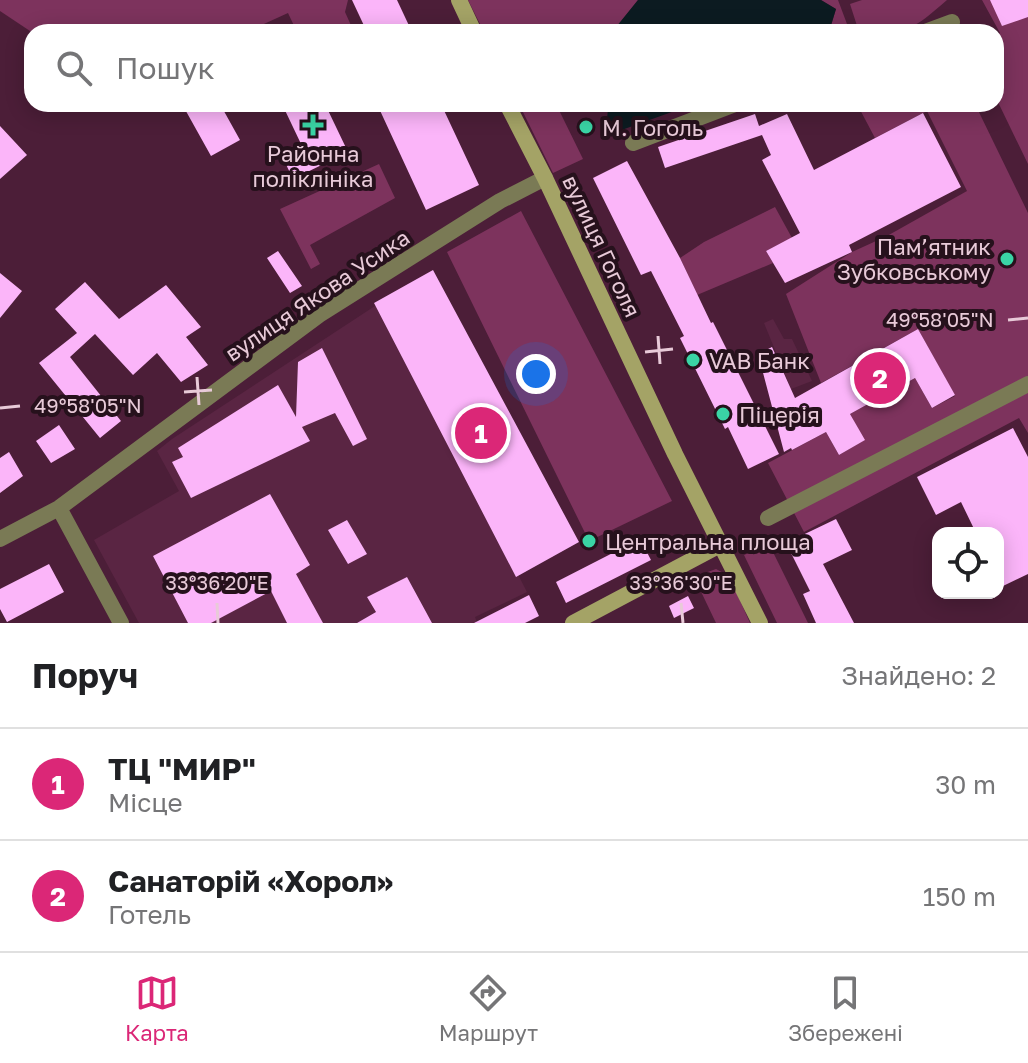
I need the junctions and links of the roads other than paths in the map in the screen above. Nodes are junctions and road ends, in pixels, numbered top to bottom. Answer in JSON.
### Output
{"nodes":[{"id":1,"x":459,"y":0,"type":"edge"},
{"id":2,"x":952,"y":22,"type":"dead end"},
{"id":3,"x":470,"y":24,"type":"edge"},
{"id":4,"x":947,"y":24,"type":"edge"},
{"id":5,"x":511,"y":112,"type":"edge"},
{"id":6,"x":714,"y":112,"type":"edge"},
{"id":7,"x":633,"y":143,"type":"dead end"},
{"id":8,"x":545,"y":178,"type":"junction"},
{"id":9,"x":1028,"y":384,"type":"edge"},
{"id":10,"x":59,"y":508,"type":"junction"},
{"id":11,"x":768,"y":518,"type":"dead end"},
{"id":12,"x":0,"y":539,"type":"edge"},
{"id":13,"x":722,"y":544,"type":"junction"},
{"id":14,"x":121,"y":623,"type":"edge"},
{"id":15,"x":573,"y":623,"type":"edge"},
{"id":16,"x":760,"y":623,"type":"edge"}],
"edges":[{"from":1,"to":3,"type":"street"},
{"from":2,"to":4,"type":"street"},
{"from":5,"to":8,"type":"street","name":"вулиця Гоголя"},
{"from":6,"to":7,"type":"street"},
{"from":8,"to":10,"type":"street","name":"вулиця Якова Усика"},
{"from":8,"to":13,"type":"street","name":"вулиця Гоголя"},
{"from":9,"to":11,"type":"street"},
{"from":10,"to":12,"type":"street","name":"вулиця Якова Усика"},
{"from":10,"to":14,"type":"street"},
{"from":13,"to":15,"type":"street"},
{"from":13,"to":16,"type":"street","name":"вулиця Гоголя"}]}
